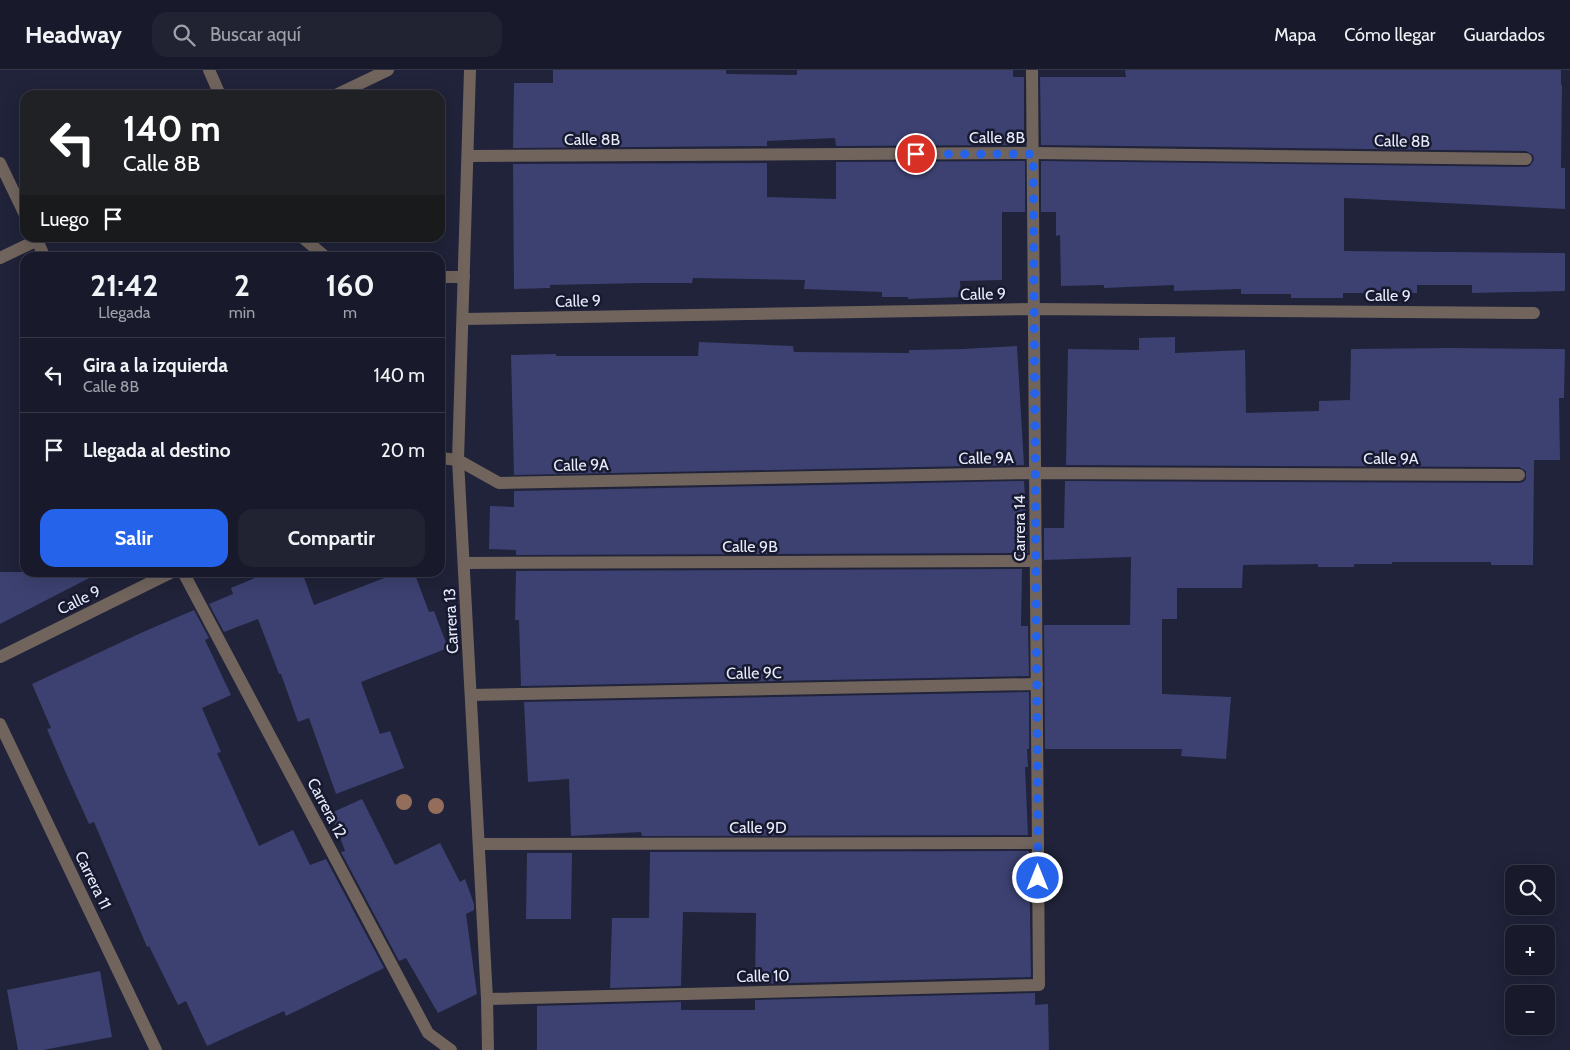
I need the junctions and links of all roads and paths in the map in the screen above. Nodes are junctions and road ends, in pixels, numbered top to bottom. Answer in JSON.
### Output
{"nodes":[{"id":1,"x":209,"y":70,"type":"edge"},
{"id":2,"x":388,"y":70,"type":"edge"},
{"id":3,"x":470,"y":70,"type":"edge"},
{"id":4,"x":1032,"y":70,"type":"edge"},
{"id":5,"x":218,"y":90,"type":"edge"},
{"id":6,"x":346,"y":90,"type":"edge"},
{"id":7,"x":1033,"y":154,"type":"junction"},
{"id":8,"x":468,"y":156,"type":"junction"},
{"id":9,"x":1526,"y":159,"type":"dead end"},
{"id":10,"x":0,"y":163,"type":"edge"},
{"id":11,"x":20,"y":205,"type":"edge"},
{"id":12,"x":30,"y":242,"type":"edge"},
{"id":13,"x":308,"y":242,"type":"edge"},
{"id":14,"x":320,"y":252,"type":"edge"},
{"id":15,"x":0,"y":258,"type":"edge"},
{"id":16,"x":464,"y":276,"type":"junction"},
{"id":17,"x":445,"y":277,"type":"edge"},
{"id":18,"x":1034,"y":309,"type":"junction"},
{"id":19,"x":1534,"y":312,"type":"dead end"},
{"id":20,"x":463,"y":319,"type":"junction"},
{"id":21,"x":445,"y":459,"type":"edge"},
{"id":22,"x":458,"y":460,"type":"junction"},
{"id":23,"x":1035,"y":473,"type":"junction"},
{"id":24,"x":1520,"y":475,"type":"dead end"},
{"id":25,"x":1036,"y":561,"type":"junction"},
{"id":26,"x":464,"y":563,"type":"junction"},
{"id":27,"x":162,"y":577,"type":"edge"},
{"id":28,"x":186,"y":577,"type":"edge"},
{"id":29,"x":0,"y":657,"type":"edge"},
{"id":30,"x":1037,"y":684,"type":"junction"},
{"id":31,"x":471,"y":695,"type":"junction"},
{"id":32,"x":0,"y":724,"type":"edge"},
{"id":33,"x":1038,"y":843,"type":"junction"},
{"id":34,"x":479,"y":844,"type":"junction"},
{"id":35,"x":1039,"y":985,"type":"joint"},
{"id":36,"x":487,"y":998,"type":"junction"},
{"id":37,"x":156,"y":1050,"type":"edge"},
{"id":38,"x":451,"y":1050,"type":"edge"},
{"id":39,"x":488,"y":1050,"type":"edge"}],
"edges":[{"from":1,"to":5,"type":"street"},
{"from":2,"to":6,"type":"street"},
{"from":3,"to":8,"type":"street","name":"Carrera 13"},
{"from":4,"to":7,"type":"street","name":"Carrera 14"},
{"from":7,"to":8,"type":"street","name":"Calle 8B"},
{"from":7,"to":9,"type":"street","name":"Calle 8B"},
{"from":7,"to":18,"type":"street","name":"Carrera 14"},
{"from":8,"to":16,"type":"street","name":"Carrera 13"},
{"from":10,"to":11,"type":"street"},
{"from":12,"to":15,"type":"street"},
{"from":13,"to":14,"type":"street"},
{"from":16,"to":17,"type":"street"},
{"from":16,"to":20,"type":"street","name":"Carrera 13"},
{"from":18,"to":19,"type":"street","name":"Calle 9"},
{"from":18,"to":20,"type":"street","name":"Calle 9"},
{"from":18,"to":23,"type":"street","name":"Carrera 14"},
{"from":20,"to":22,"type":"street","name":"Carrera 13"},
{"from":21,"to":22,"type":"street"},
{"from":22,"to":23,"type":"street","name":"Calle 9A"},
{"from":22,"to":26,"type":"street","name":"Carrera 13"},
{"from":23,"to":24,"type":"street","name":"Calle 9A"},
{"from":23,"to":25,"type":"street","name":"Carrera 14"},
{"from":25,"to":26,"type":"street","name":"Calle 9B"},
{"from":25,"to":30,"type":"street","name":"Carrera 14"},
{"from":26,"to":31,"type":"street","name":"Carrera 13"},
{"from":27,"to":29,"type":"street","name":"Calle 9"},
{"from":28,"to":38,"type":"street","name":"Carrera 12"},
{"from":30,"to":31,"type":"street","name":"Calle 9C"},
{"from":30,"to":33,"type":"street","name":"Carrera 14"},
{"from":31,"to":34,"type":"street","name":"Carrera 13"},
{"from":32,"to":37,"type":"street","name":"Carrera 11"},
{"from":33,"to":34,"type":"street","name":"Calle 9D"},
{"from":33,"to":35,"type":"street","name":"Carrera 14"},
{"from":34,"to":36,"type":"street","name":"Carrera 13"},
{"from":35,"to":36,"type":"street","name":"Calle 10"},
{"from":36,"to":39,"type":"street","name":"Carrera 13"}]}
